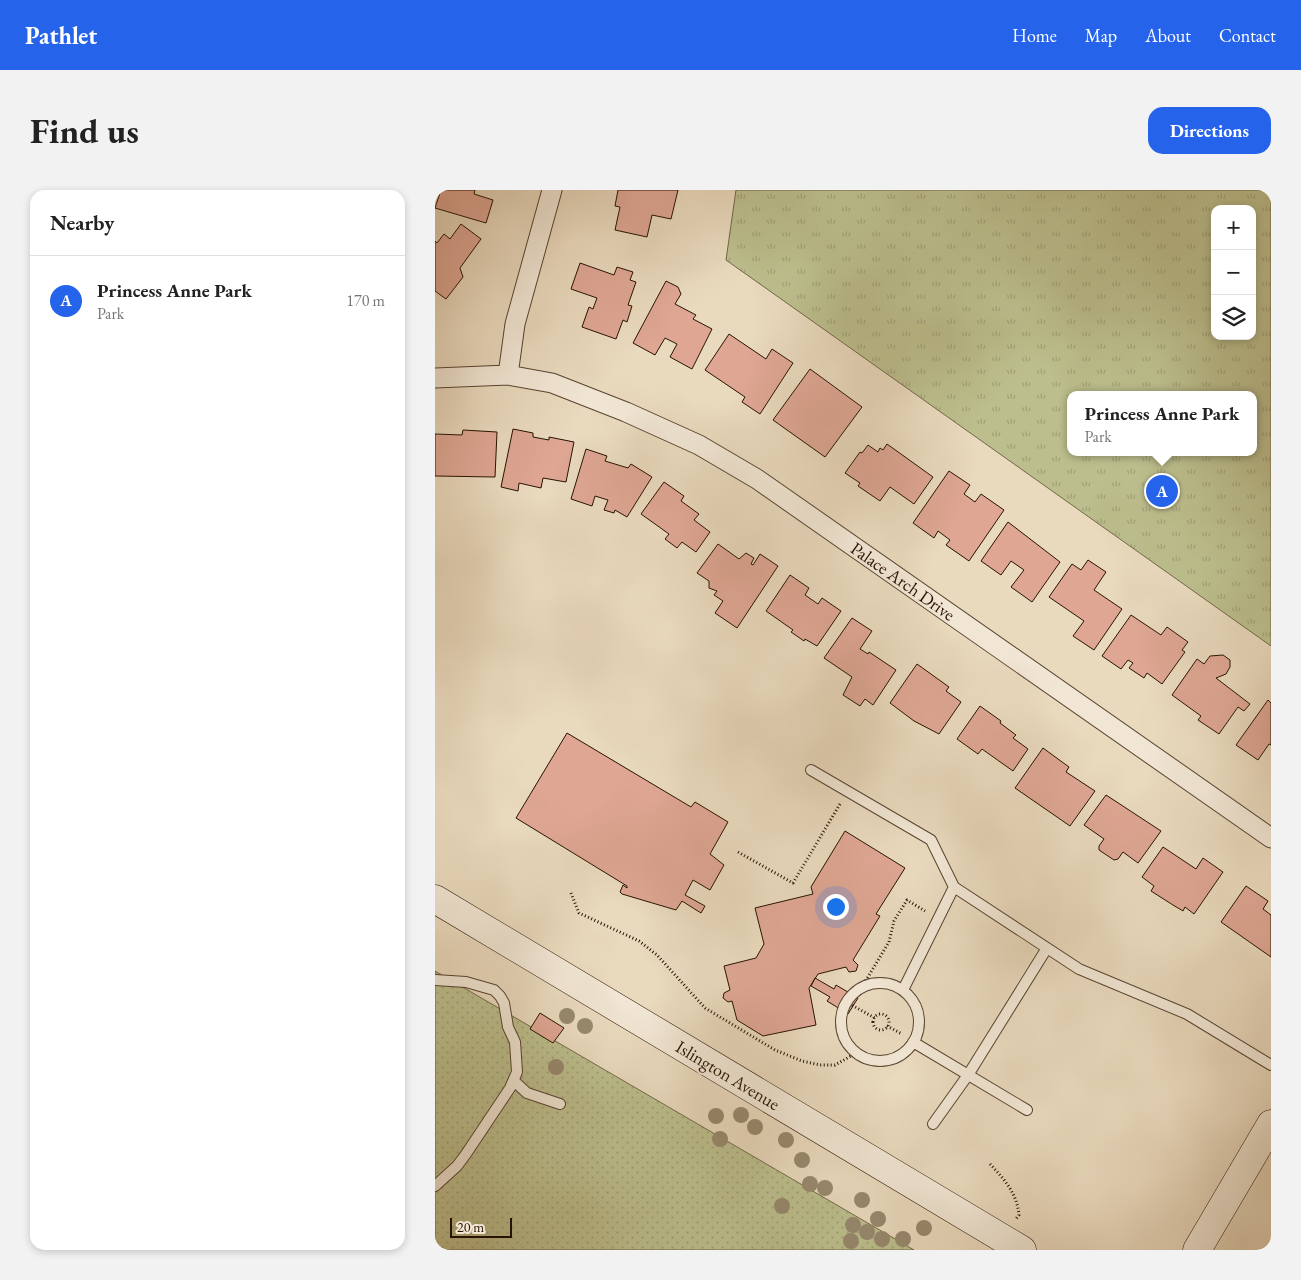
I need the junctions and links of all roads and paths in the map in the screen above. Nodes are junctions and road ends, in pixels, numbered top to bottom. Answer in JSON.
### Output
{"nodes":[{"id":1,"x":552,"y":190,"type":"edge"},
{"id":2,"x":508,"y":374,"type":"junction"},
{"id":3,"x":435,"y":378,"type":"edge"},
{"id":4,"x":811,"y":770,"type":"dead end"},
{"id":5,"x":847,"y":792,"type":"junction"},
{"id":6,"x":1271,"y":838,"type":"edge"},
{"id":7,"x":738,"y":852,"type":"dead end"},
{"id":8,"x":954,"y":888,"type":"junction"},
{"id":9,"x":571,"y":893,"type":"dead end"},
{"id":10,"x":435,"y":899,"type":"edge"},
{"id":11,"x":938,"y":919,"type":"junction"},
{"id":12,"x":1047,"y":948,"type":"junction"},
{"id":13,"x":435,"y":980,"type":"edge"},
{"id":14,"x":862,"y":987,"type":"junction"},
{"id":15,"x":903,"y":990,"type":"junction"},
{"id":16,"x":846,"y":1002,"type":"junction"},
{"id":17,"x":875,"y":1018,"type":"junction"},
{"id":18,"x":913,"y":1042,"type":"junction"},
{"id":19,"x":856,"y":1053,"type":"junction"},
{"id":20,"x":1271,"y":1065,"type":"edge"},
{"id":21,"x":968,"y":1075,"type":"junction"},
{"id":22,"x":514,"y":1081,"type":"junction"},
{"id":23,"x":560,"y":1104,"type":"dead end"},
{"id":24,"x":1027,"y":1110,"type":"dead end"},
{"id":25,"x":933,"y":1124,"type":"dead end"},
{"id":26,"x":1271,"y":1124,"type":"edge"},
{"id":27,"x":989,"y":1164,"type":"dead end"},
{"id":28,"x":435,"y":1186,"type":"edge"},
{"id":29,"x":1012,"y":1244,"type":"edge"},
{"id":30,"x":1197,"y":1250,"type":"edge"}],
"edges":[{"from":1,"to":2,"type":"street"},
{"from":2,"to":3,"type":"street","name":"Palace Arch Drive"},
{"from":2,"to":6,"type":"street","name":"Palace Arch Drive"},
{"from":4,"to":5,"type":"lane"},
{"from":5,"to":7,"type":"path"},
{"from":5,"to":8,"type":"lane"},
{"from":8,"to":11,"type":"lane"},
{"from":8,"to":12,"type":"lane"},
{"from":9,"to":19,"type":"path"},
{"from":10,"to":29,"type":"main road","name":"Islington Avenue"},
{"from":11,"to":14,"type":"path"},
{"from":11,"to":15,"type":"lane"},
{"from":12,"to":20,"type":"lane"},
{"from":12,"to":21,"type":"lane"},
{"from":13,"to":22,"type":"lane"},
{"from":14,"to":15,"type":"lane"},
{"from":14,"to":16,"type":"lane"},
{"from":15,"to":18,"type":"lane"},
{"from":16,"to":17,"type":"path"},
{"from":16,"to":19,"type":"lane"},
{"from":17,"to":17,"type":"path"},
{"from":18,"to":19,"type":"lane"},
{"from":18,"to":21,"type":"lane"},
{"from":21,"to":24,"type":"lane"},
{"from":21,"to":25,"type":"lane"},
{"from":22,"to":23,"type":"lane"},
{"from":22,"to":28,"type":"lane"},
{"from":26,"to":30,"type":"main road"},
{"from":27,"to":29,"type":"path"}]}
